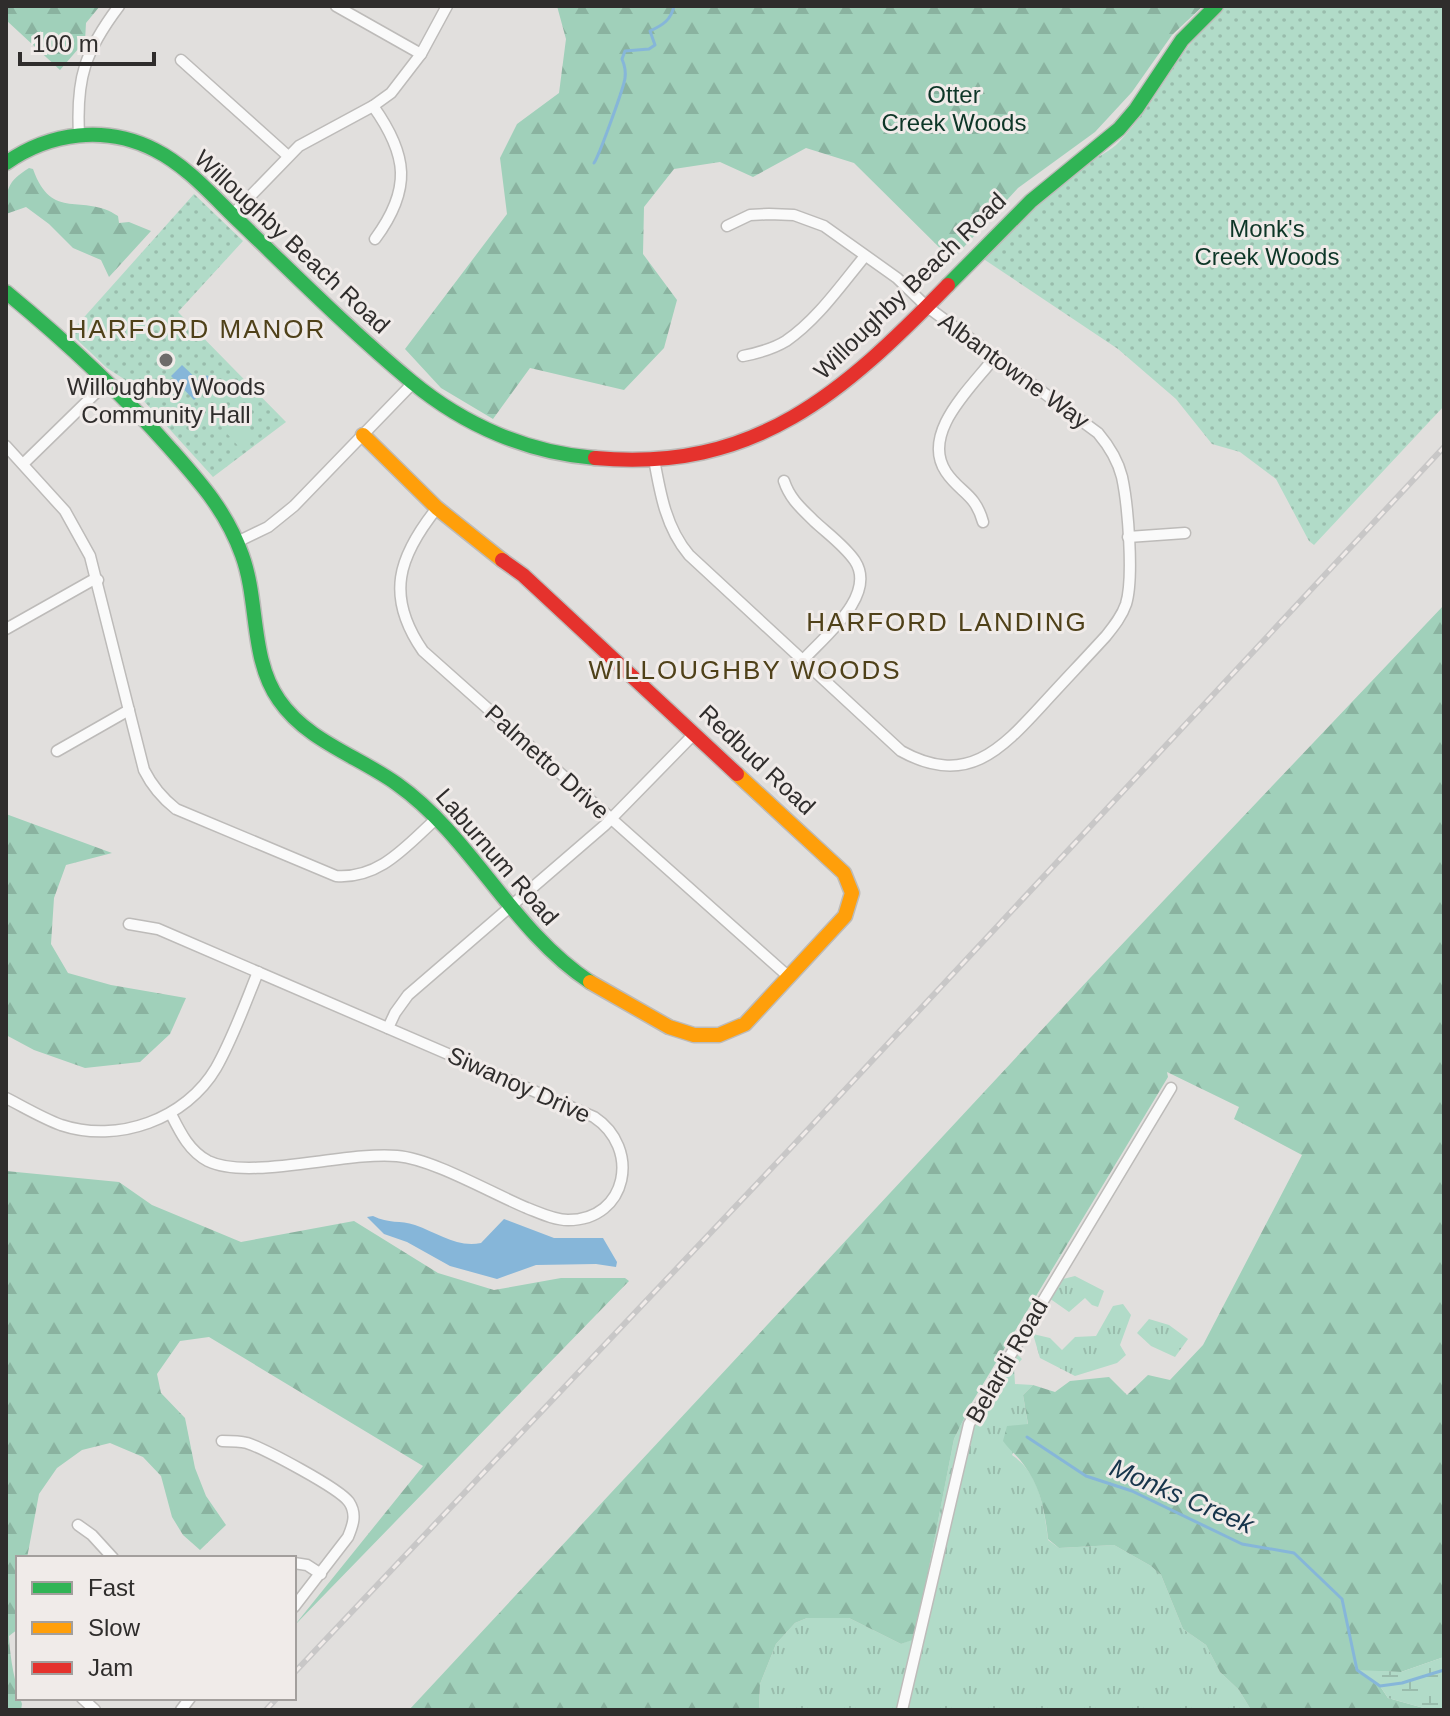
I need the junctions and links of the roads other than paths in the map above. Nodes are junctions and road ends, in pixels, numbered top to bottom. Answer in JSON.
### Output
{"nodes":[{"id":1,"x":119,"y":6,"type":"edge"},
{"id":2,"x":336,"y":6,"type":"edge"},
{"id":3,"x":447,"y":6,"type":"edge"},
{"id":4,"x":1216,"y":6,"type":"edge"},
{"id":5,"x":421,"y":54,"type":"junction"},
{"id":6,"x":181,"y":60,"type":"dead end"},
{"id":7,"x":373,"y":106,"type":"junction"},
{"id":8,"x":79,"y":134,"type":"junction"},
{"id":9,"x":288,"y":156,"type":"junction"},
{"id":10,"x":6,"y":163,"type":"edge"},
{"id":11,"x":232,"y":215,"type":"junction"},
{"id":12,"x":727,"y":226,"type":"dead end"},
{"id":13,"x":375,"y":239,"type":"dead end"},
{"id":14,"x":865,"y":256,"type":"junction"},
{"id":15,"x":6,"y":292,"type":"edge"},
{"id":16,"x":926,"y":306,"type":"junction"},
{"id":17,"x":743,"y":356,"type":"dead end"},
{"id":18,"x":994,"y":358,"type":"junction"},
{"id":19,"x":108,"y":381,"type":"junction"},
{"id":20,"x":413,"y":383,"type":"junction"},
{"id":21,"x":363,"y":435,"type":"junction"},
{"id":22,"x":6,"y":446,"type":"edge"},
{"id":23,"x":654,"y":459,"type":"junction"},
{"id":24,"x":23,"y":464,"type":"junction"},
{"id":25,"x":784,"y":481,"type":"dead end"},
{"id":26,"x":437,"y":508,"type":"junction"},
{"id":27,"x":983,"y":522,"type":"dead end"},
{"id":28,"x":1185,"y":533,"type":"dead end"},
{"id":29,"x":1128,"y":537,"type":"junction"},
{"id":30,"x":237,"y":542,"type":"junction"},
{"id":31,"x":98,"y":580,"type":"junction"},
{"id":32,"x":6,"y":629,"type":"edge"},
{"id":33,"x":804,"y":659,"type":"junction"},
{"id":34,"x":129,"y":710,"type":"junction"},
{"id":35,"x":695,"y":733,"type":"junction"},
{"id":36,"x":57,"y":751,"type":"dead end"},
{"id":37,"x":436,"y":819,"type":"junction"},
{"id":38,"x":611,"y":820,"type":"junction"},
{"id":39,"x":511,"y":908,"type":"junction"},
{"id":40,"x":129,"y":924,"type":"dead end"},
{"id":41,"x":258,"y":972,"type":"junction"},
{"id":42,"x":789,"y":977,"type":"junction"},
{"id":43,"x":388,"y":1028,"type":"junction"},
{"id":44,"x":1171,"y":1088,"type":"dead end"},
{"id":45,"x":6,"y":1098,"type":"edge"},
{"id":46,"x":171,"y":1114,"type":"junction"},
{"id":47,"x":222,"y":1441,"type":"dead end"},
{"id":48,"x":78,"y":1525,"type":"dead end"},
{"id":49,"x":111,"y":1556,"type":"edge"},
{"id":50,"x":296,"y":1563,"type":"edge"},
{"id":51,"x":321,"y":1574,"type":"junction"},
{"id":52,"x":296,"y":1605,"type":"edge"},
{"id":53,"x":902,"y":1710,"type":"edge"}],
"edges":[{"from":1,"to":8,"type":"street"},
{"from":2,"to":5,"type":"street"},
{"from":3,"to":5,"type":"street"},
{"from":4,"to":16,"type":"street","name":"Willoughby Beach Road"},
{"from":5,"to":7,"type":"street"},
{"from":6,"to":9,"type":"street"},
{"from":7,"to":9,"type":"street"},
{"from":7,"to":13,"type":"street"},
{"from":8,"to":10,"type":"street","name":"Willoughby Beach Road"},
{"from":8,"to":11,"type":"street","name":"Willoughby Beach Road"},
{"from":9,"to":11,"type":"street"},
{"from":11,"to":20,"type":"street","name":"Willoughby Beach Road"},
{"from":12,"to":14,"type":"street","name":"Albantowne Way"},
{"from":14,"to":16,"type":"street","name":"Albantowne Way"},
{"from":14,"to":17,"type":"street"},
{"from":15,"to":19,"type":"street","name":"Laburnum Road"},
{"from":16,"to":18,"type":"street","name":"Albantowne Way"},
{"from":16,"to":23,"type":"street","name":"Willoughby Beach Road"},
{"from":18,"to":27,"type":"street"},
{"from":18,"to":29,"type":"street","name":"Albantowne Way"},
{"from":19,"to":24,"type":"street"},
{"from":19,"to":30,"type":"street","name":"Laburnum Road"},
{"from":20,"to":21,"type":"street"},
{"from":20,"to":23,"type":"street","name":"Willoughby Beach Road"},
{"from":21,"to":26,"type":"street","name":"Redbud Road"},
{"from":21,"to":30,"type":"street"},
{"from":22,"to":24,"type":"street"},
{"from":23,"to":33,"type":"street","name":"Albantowne Way"},
{"from":24,"to":31,"type":"street"},
{"from":25,"to":33,"type":"street"},
{"from":26,"to":35,"type":"street","name":"Redbud Road"},
{"from":26,"to":38,"type":"street","name":"Palmetto Drive"},
{"from":28,"to":29,"type":"street"},
{"from":29,"to":33,"type":"street","name":"Albantowne Way"},
{"from":30,"to":37,"type":"street","name":"Laburnum Road"},
{"from":31,"to":32,"type":"street"},
{"from":31,"to":34,"type":"street"},
{"from":34,"to":36,"type":"street"},
{"from":34,"to":37,"type":"street"},
{"from":35,"to":38,"type":"street"},
{"from":35,"to":42,"type":"street","name":"Redbud Road"},
{"from":37,"to":39,"type":"street","name":"Laburnum Road"},
{"from":38,"to":39,"type":"street"},
{"from":38,"to":42,"type":"street","name":"Palmetto Drive"},
{"from":39,"to":42,"type":"street","name":"Laburnum Road"},
{"from":39,"to":43,"type":"street"},
{"from":40,"to":41,"type":"street","name":"Siwanoy Drive"},
{"from":41,"to":43,"type":"street","name":"Siwanoy Drive"},
{"from":41,"to":46,"type":"street"},
{"from":43,"to":46,"type":"street","name":"Siwanoy Drive"},
{"from":44,"to":53,"type":"street","name":"Belardi Road"},
{"from":45,"to":46,"type":"street"},
{"from":47,"to":51,"type":"street"},
{"from":48,"to":49,"type":"street"},
{"from":50,"to":51,"type":"street"},
{"from":51,"to":52,"type":"street"}]}
